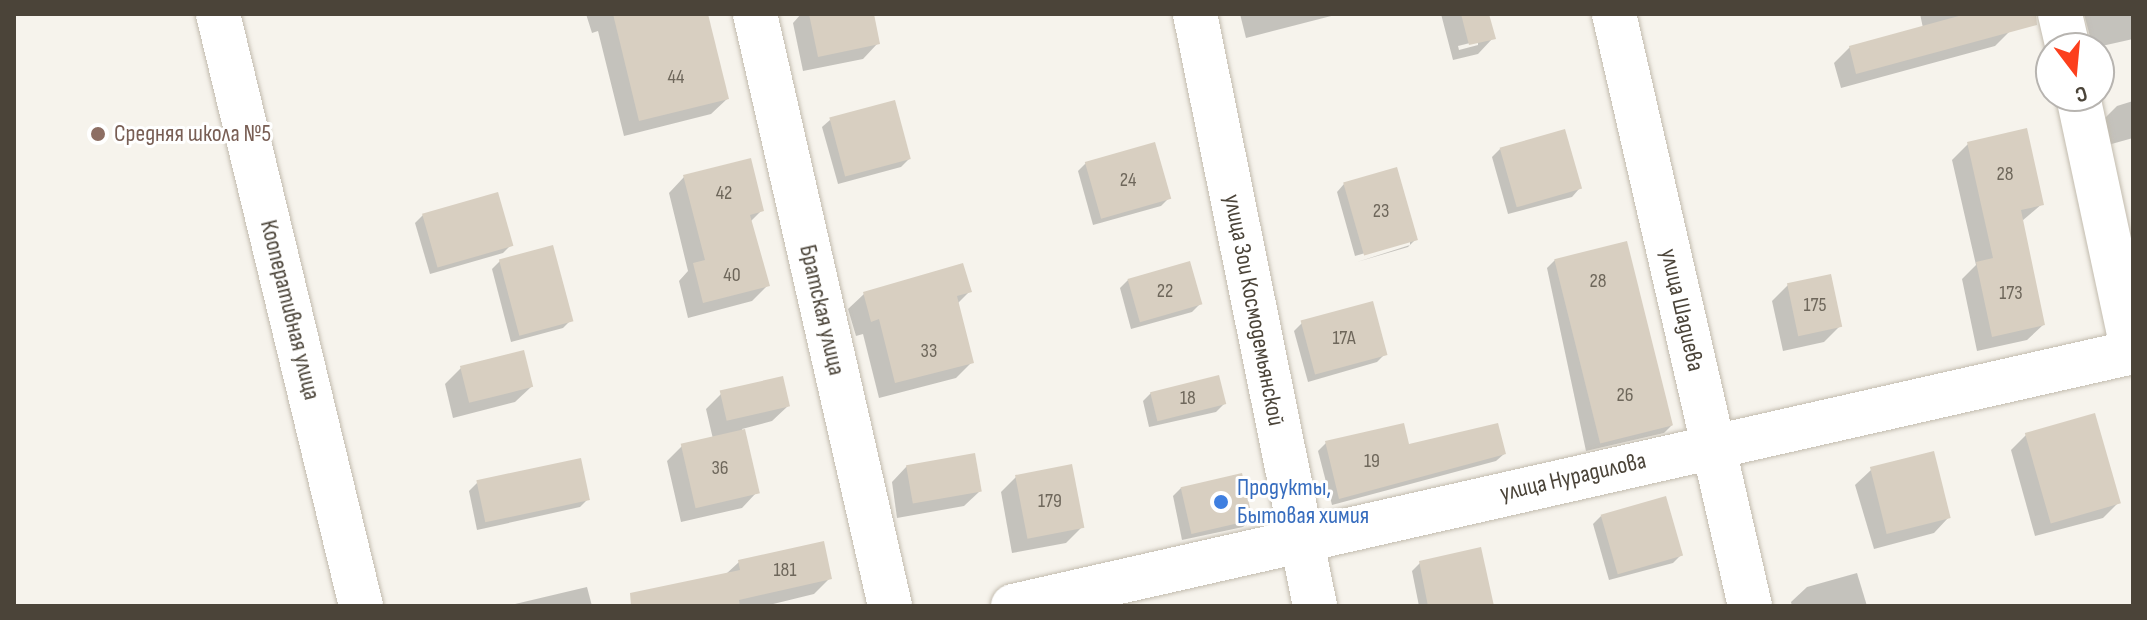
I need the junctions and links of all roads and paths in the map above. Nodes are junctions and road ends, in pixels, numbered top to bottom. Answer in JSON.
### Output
{"nodes":[{"id":1,"x":218,"y":14,"type":"edge"},
{"id":2,"x":755,"y":14,"type":"edge"},
{"id":3,"x":1195,"y":14,"type":"edge"},
{"id":4,"x":1614,"y":14,"type":"edge"},
{"id":5,"x":2081,"y":112,"type":"edge"},
{"id":6,"x":2133,"y":352,"type":"edge"},
{"id":7,"x":1713,"y":444,"type":"junction"},
{"id":8,"x":1300,"y":540,"type":"junction"},
{"id":9,"x":361,"y":606,"type":"edge"},
{"id":10,"x":890,"y":606,"type":"edge"},
{"id":11,"x":1013,"y":606,"type":"edge"},
{"id":12,"x":1315,"y":606,"type":"edge"},
{"id":13,"x":1750,"y":606,"type":"edge"}],
"edges":[{"from":1,"to":9,"type":"street","name":"Кооперативная улица"},
{"from":2,"to":10,"type":"street","name":"Братская улица"},
{"from":3,"to":8,"type":"street","name":"улица Зои Космодемьянской"},
{"from":4,"to":7,"type":"street","name":"улица Шадиева"},
{"from":5,"to":6,"type":"street"},
{"from":6,"to":7,"type":"street","name":"улица Нурадилова"},
{"from":7,"to":8,"type":"street","name":"улица Нурадилова"},
{"from":7,"to":13,"type":"street","name":"улица Шадиева"},
{"from":8,"to":11,"type":"street","name":"улица Нурадилова"},
{"from":8,"to":12,"type":"street","name":"улица Зои Космодемьянской"}]}
